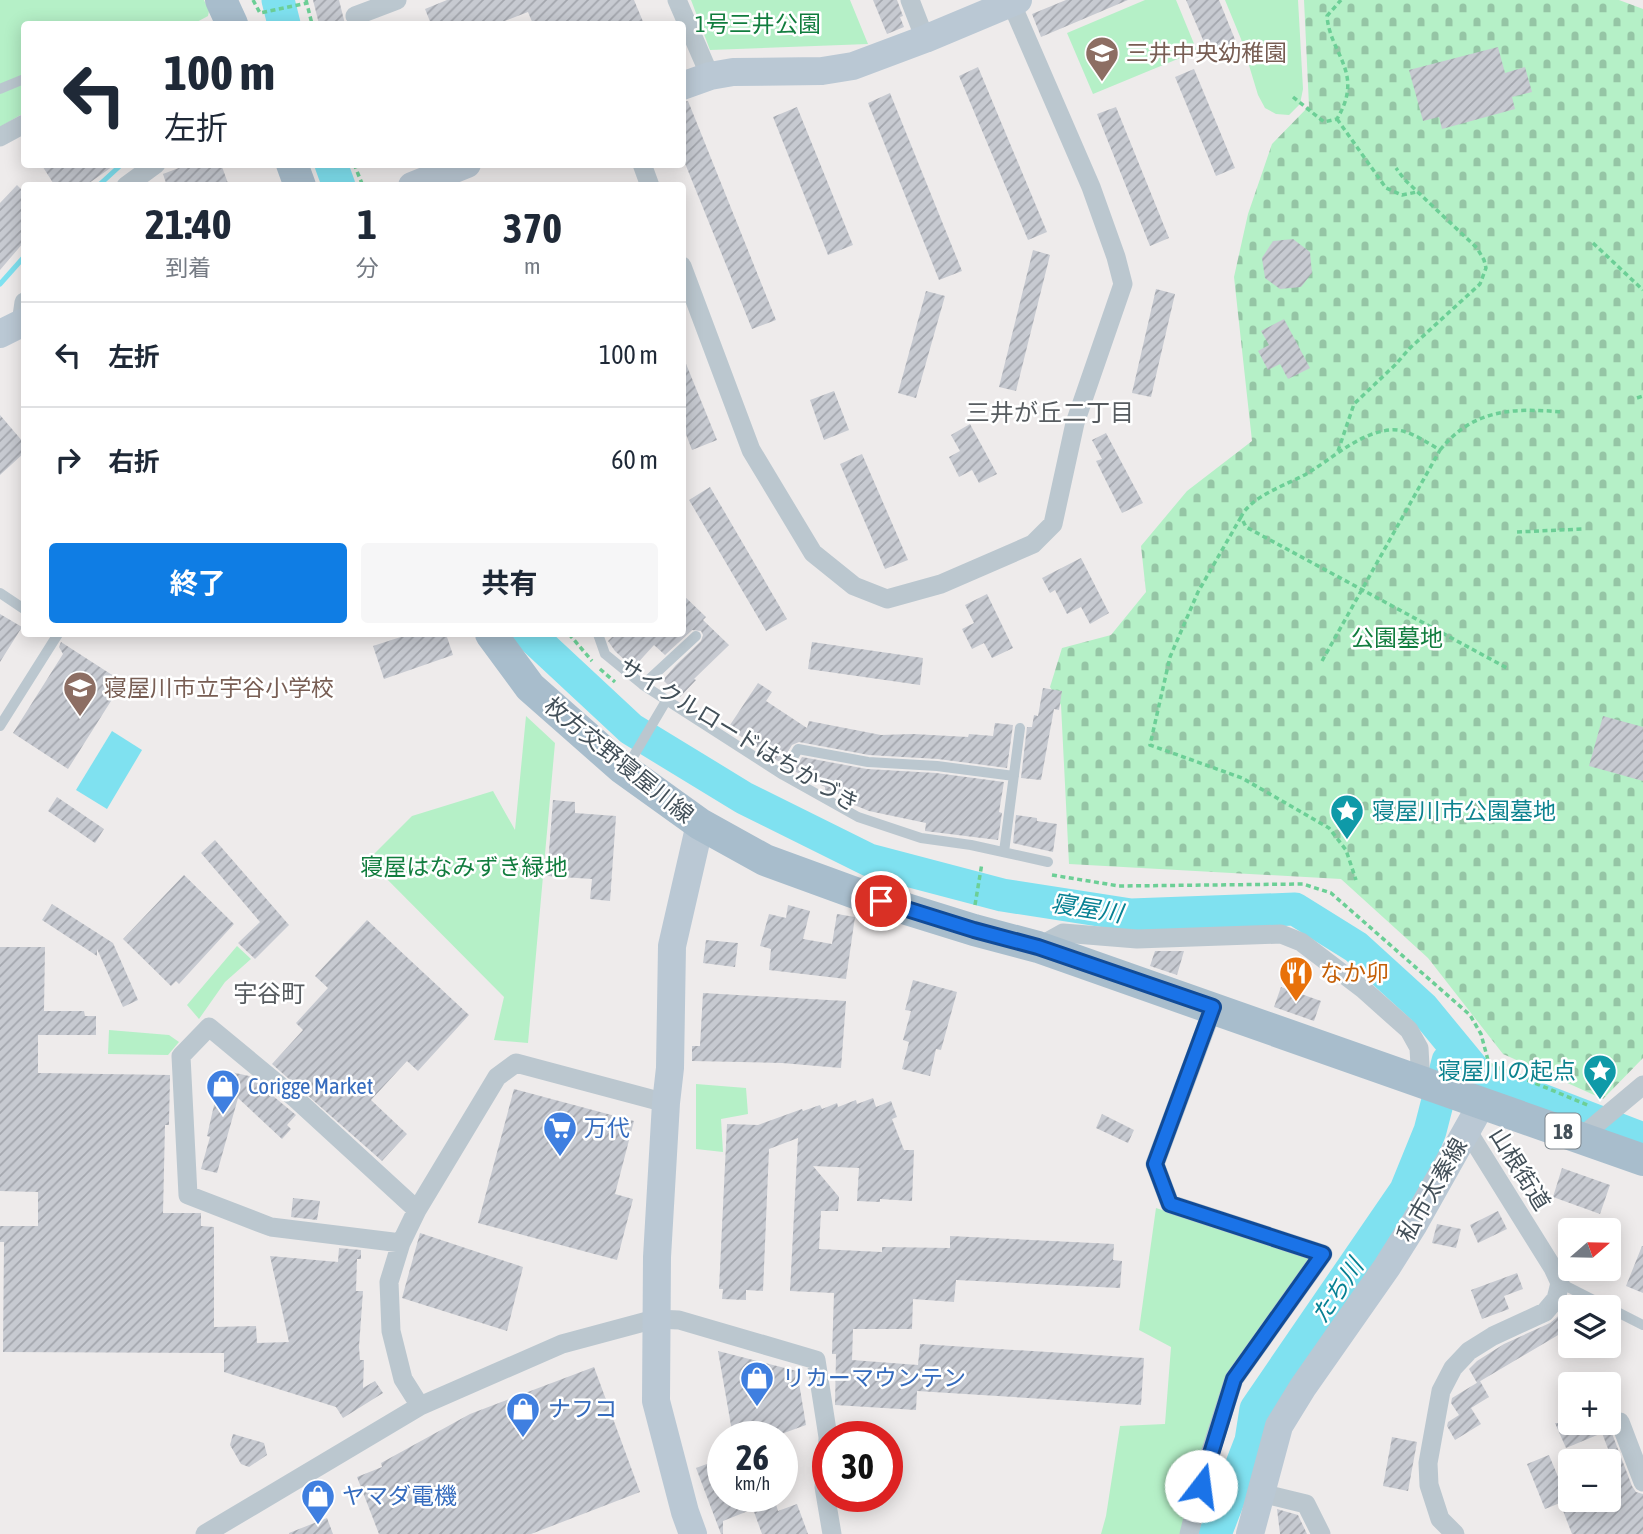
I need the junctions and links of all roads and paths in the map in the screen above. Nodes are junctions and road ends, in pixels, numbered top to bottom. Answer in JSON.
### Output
{"nodes":[{"id":1,"x":253,"y":0,"type":"edge"},
{"id":2,"x":397,"y":0,"type":"edge"},
{"id":3,"x":677,"y":0,"type":"edge"},
{"id":4,"x":910,"y":0,"type":"edge"},
{"id":5,"x":1341,"y":0,"type":"edge"},
{"id":6,"x":1013,"y":1,"type":"edge"},
{"id":7,"x":306,"y":2,"type":"edge"},
{"id":8,"x":354,"y":13,"type":"edge"},
{"id":9,"x":234,"y":17,"type":"edge"},
{"id":10,"x":311,"y":21,"type":"edge"},
{"id":11,"x":925,"y":39,"type":"junction"},
{"id":12,"x":710,"y":76,"type":"junction"},
{"id":13,"x":21,"y":80,"type":"edge"},
{"id":14,"x":686,"y":85,"type":"edge"},
{"id":15,"x":0,"y":89,"type":"edge"},
{"id":16,"x":1293,"y":97,"type":"dead end"},
{"id":17,"x":1338,"y":118,"type":"junction"},
{"id":18,"x":21,"y":126,"type":"edge"},
{"id":19,"x":0,"y":137,"type":"edge"},
{"id":20,"x":1396,"y":167,"type":"dead end"},
{"id":21,"x":151,"y":168,"type":"edge"},
{"id":22,"x":452,"y":168,"type":"edge"},
{"id":23,"x":422,"y":176,"type":"edge"},
{"id":24,"x":131,"y":182,"type":"edge"},
{"id":25,"x":1418,"y":192,"type":"junction"},
{"id":26,"x":1592,"y":243,"type":"dead end"},
{"id":27,"x":686,"y":277,"type":"edge"},
{"id":28,"x":1643,"y":290,"type":"edge"},
{"id":29,"x":1643,"y":396,"type":"edge"},
{"id":30,"x":1637,"y":398,"type":"dead end"},
{"id":31,"x":1563,"y":412,"type":"dead end"},
{"id":32,"x":1440,"y":450,"type":"junction"},
{"id":33,"x":1337,"y":453,"type":"junction"},
{"id":34,"x":1241,"y":517,"type":"junction"},
{"id":35,"x":1583,"y":529,"type":"dead end"},
{"id":36,"x":1517,"y":532,"type":"dead end"},
{"id":37,"x":1361,"y":591,"type":"junction"},
{"id":38,"x":0,"y":593,"type":"edge"},
{"id":39,"x":21,"y":607,"type":"edge"},
{"id":40,"x":696,"y":636,"type":"dead end"},
{"id":41,"x":56,"y":637,"type":"edge"},
{"id":42,"x":493,"y":637,"type":"edge"},
{"id":43,"x":572,"y":637,"type":"edge"},
{"id":44,"x":599,"y":637,"type":"edge"},
{"id":45,"x":1322,"y":661,"type":"dead end"},
{"id":46,"x":1507,"y":668,"type":"dead end"},
{"id":47,"x":617,"y":684,"type":"dead end"},
{"id":48,"x":643,"y":685,"type":"junction"},
{"id":49,"x":666,"y":701,"type":"junction"},
{"id":50,"x":0,"y":726,"type":"edge"},
{"id":51,"x":1020,"y":728,"type":"dead end"},
{"id":52,"x":632,"y":760,"type":"junction"},
{"id":53,"x":783,"y":775,"type":"junction"},
{"id":54,"x":1014,"y":776,"type":"junction"},
{"id":55,"x":700,"y":824,"type":"junction"},
{"id":56,"x":1004,"y":852,"type":"junction"},
{"id":57,"x":970,"y":860,"type":"dead end"},
{"id":58,"x":1048,"y":862,"type":"dead end"},
{"id":59,"x":1051,"y":874,"type":"dead end"},
{"id":60,"x":1356,"y":880,"type":"dead end"},
{"id":61,"x":974,"y":911,"type":"dead end"},
{"id":62,"x":1038,"y":947,"type":"junction"},
{"id":63,"x":1213,"y":1007,"type":"junction"},
{"id":64,"x":1423,"y":1084,"type":"junction"},
{"id":65,"x":1643,"y":1085,"type":"edge"},
{"id":66,"x":666,"y":1103,"type":"junction"},
{"id":67,"x":1469,"y":1111,"type":"junction"},
{"id":68,"x":1597,"y":1123,"type":"junction"},
{"id":69,"x":1643,"y":1160,"type":"edge"},
{"id":70,"x":417,"y":1210,"type":"junction"},
{"id":71,"x":401,"y":1243,"type":"junction"},
{"id":72,"x":1560,"y":1283,"type":"junction"},
{"id":73,"x":655,"y":1319,"type":"junction"},
{"id":74,"x":1643,"y":1325,"type":"edge"},
{"id":75,"x":420,"y":1406,"type":"junction"},
{"id":76,"x":826,"y":1421,"type":"edge"},
{"id":77,"x":1621,"y":1425,"type":"edge"},
{"id":78,"x":1643,"y":1482,"type":"edge"},
{"id":79,"x":1261,"y":1493,"type":"junction"},
{"id":80,"x":828,"y":1512,"type":"edge"},
{"id":81,"x":205,"y":1534,"type":"edge"},
{"id":82,"x":693,"y":1534,"type":"edge"},
{"id":83,"x":832,"y":1534,"type":"edge"},
{"id":84,"x":1189,"y":1534,"type":"edge"},
{"id":85,"x":1250,"y":1534,"type":"edge"},
{"id":86,"x":1321,"y":1534,"type":"edge"},
{"id":87,"x":1455,"y":1534,"type":"edge"}],
"edges":[{"from":1,"to":9,"type":"path"},
{"from":2,"to":8,"type":"street"},
{"from":3,"to":12,"type":"street"},
{"from":4,"to":11,"type":"street"},
{"from":5,"to":17,"type":"path"},
{"from":6,"to":11,"type":"street"},
{"from":6,"to":27,"type":"street"},
{"from":7,"to":9,"type":"path"},
{"from":7,"to":10,"type":"path"},
{"from":11,"to":12,"type":"street"},
{"from":12,"to":14,"type":"street"},
{"from":13,"to":15,"type":"lane"},
{"from":16,"to":17,"type":"path"},
{"from":17,"to":25,"type":"path"},
{"from":18,"to":19,"type":"street"},
{"from":20,"to":25,"type":"path"},
{"from":21,"to":24,"type":"street"},
{"from":22,"to":23,"type":"street"},
{"from":25,"to":33,"type":"path"},
{"from":26,"to":28,"type":"path"},
{"from":29,"to":30,"type":"path"},
{"from":31,"to":32,"type":"path"},
{"from":32,"to":33,"type":"path"},
{"from":32,"to":37,"type":"path"},
{"from":33,"to":34,"type":"path"},
{"from":34,"to":37,"type":"path"},
{"from":34,"to":60,"type":"path"},
{"from":35,"to":36,"type":"path"},
{"from":37,"to":45,"type":"path"},
{"from":37,"to":46,"type":"path"},
{"from":38,"to":39,"type":"lane"},
{"from":40,"to":48,"type":"lane"},
{"from":41,"to":50,"type":"lane"},
{"from":42,"to":52,"type":"main road","name":"枚方交野寝屋川線","number":"18"},
{"from":43,"to":47,"type":"path","name":"サイクルロードはちかづき"},
{"from":44,"to":48,"type":"lane"},
{"from":48,"to":49,"type":"lane"},
{"from":49,"to":52,"type":"lane"},
{"from":49,"to":53,"type":"lane"},
{"from":51,"to":54,"type":"lane"},
{"from":52,"to":55,"type":"main road","name":"枚方交野寝屋川線","number":"18"},
{"from":53,"to":54,"type":"lane"},
{"from":53,"to":56,"type":"lane"},
{"from":54,"to":56,"type":"lane"},
{"from":55,"to":62,"type":"main road","name":"枚方交野寝屋川線","number":"18"},
{"from":55,"to":66,"type":"street"},
{"from":56,"to":58,"type":"lane"},
{"from":57,"to":61,"type":"path"},
{"from":59,"to":68,"type":"path"},
{"from":62,"to":63,"type":"main road","name":"枚方交野寝屋川線","number":"18"},
{"from":62,"to":64,"type":"street"},
{"from":63,"to":64,"type":"main road","name":"枚方交野寝屋川線","number":"18"},
{"from":63,"to":84,"type":"street"},
{"from":64,"to":67,"type":"main road","name":"枚方交野寝屋川線","number":"18"},
{"from":65,"to":68,"type":"street"},
{"from":66,"to":70,"type":"street"},
{"from":66,"to":73,"type":"street"},
{"from":67,"to":68,"type":"main road","name":"枚方交野寝屋川線","number":"18"},
{"from":67,"to":72,"type":"street","name":"山根街道"},
{"from":67,"to":79,"type":"street","name":"私市太秦線"},
{"from":68,"to":69,"type":"main road","name":"枚方交野寝屋川線","number":"18"},
{"from":70,"to":71,"type":"street"},
{"from":70,"to":71,"type":"street"},
{"from":71,"to":75,"type":"street"},
{"from":72,"to":74,"type":"lane"},
{"from":72,"to":87,"type":"street"},
{"from":73,"to":75,"type":"street"},
{"from":73,"to":76,"type":"street"},
{"from":73,"to":82,"type":"street"},
{"from":75,"to":81,"type":"street"},
{"from":77,"to":78,"type":"street"},
{"from":79,"to":85,"type":"street","name":"私市太秦線"},
{"from":79,"to":86,"type":"street"},
{"from":80,"to":83,"type":"street"}]}
